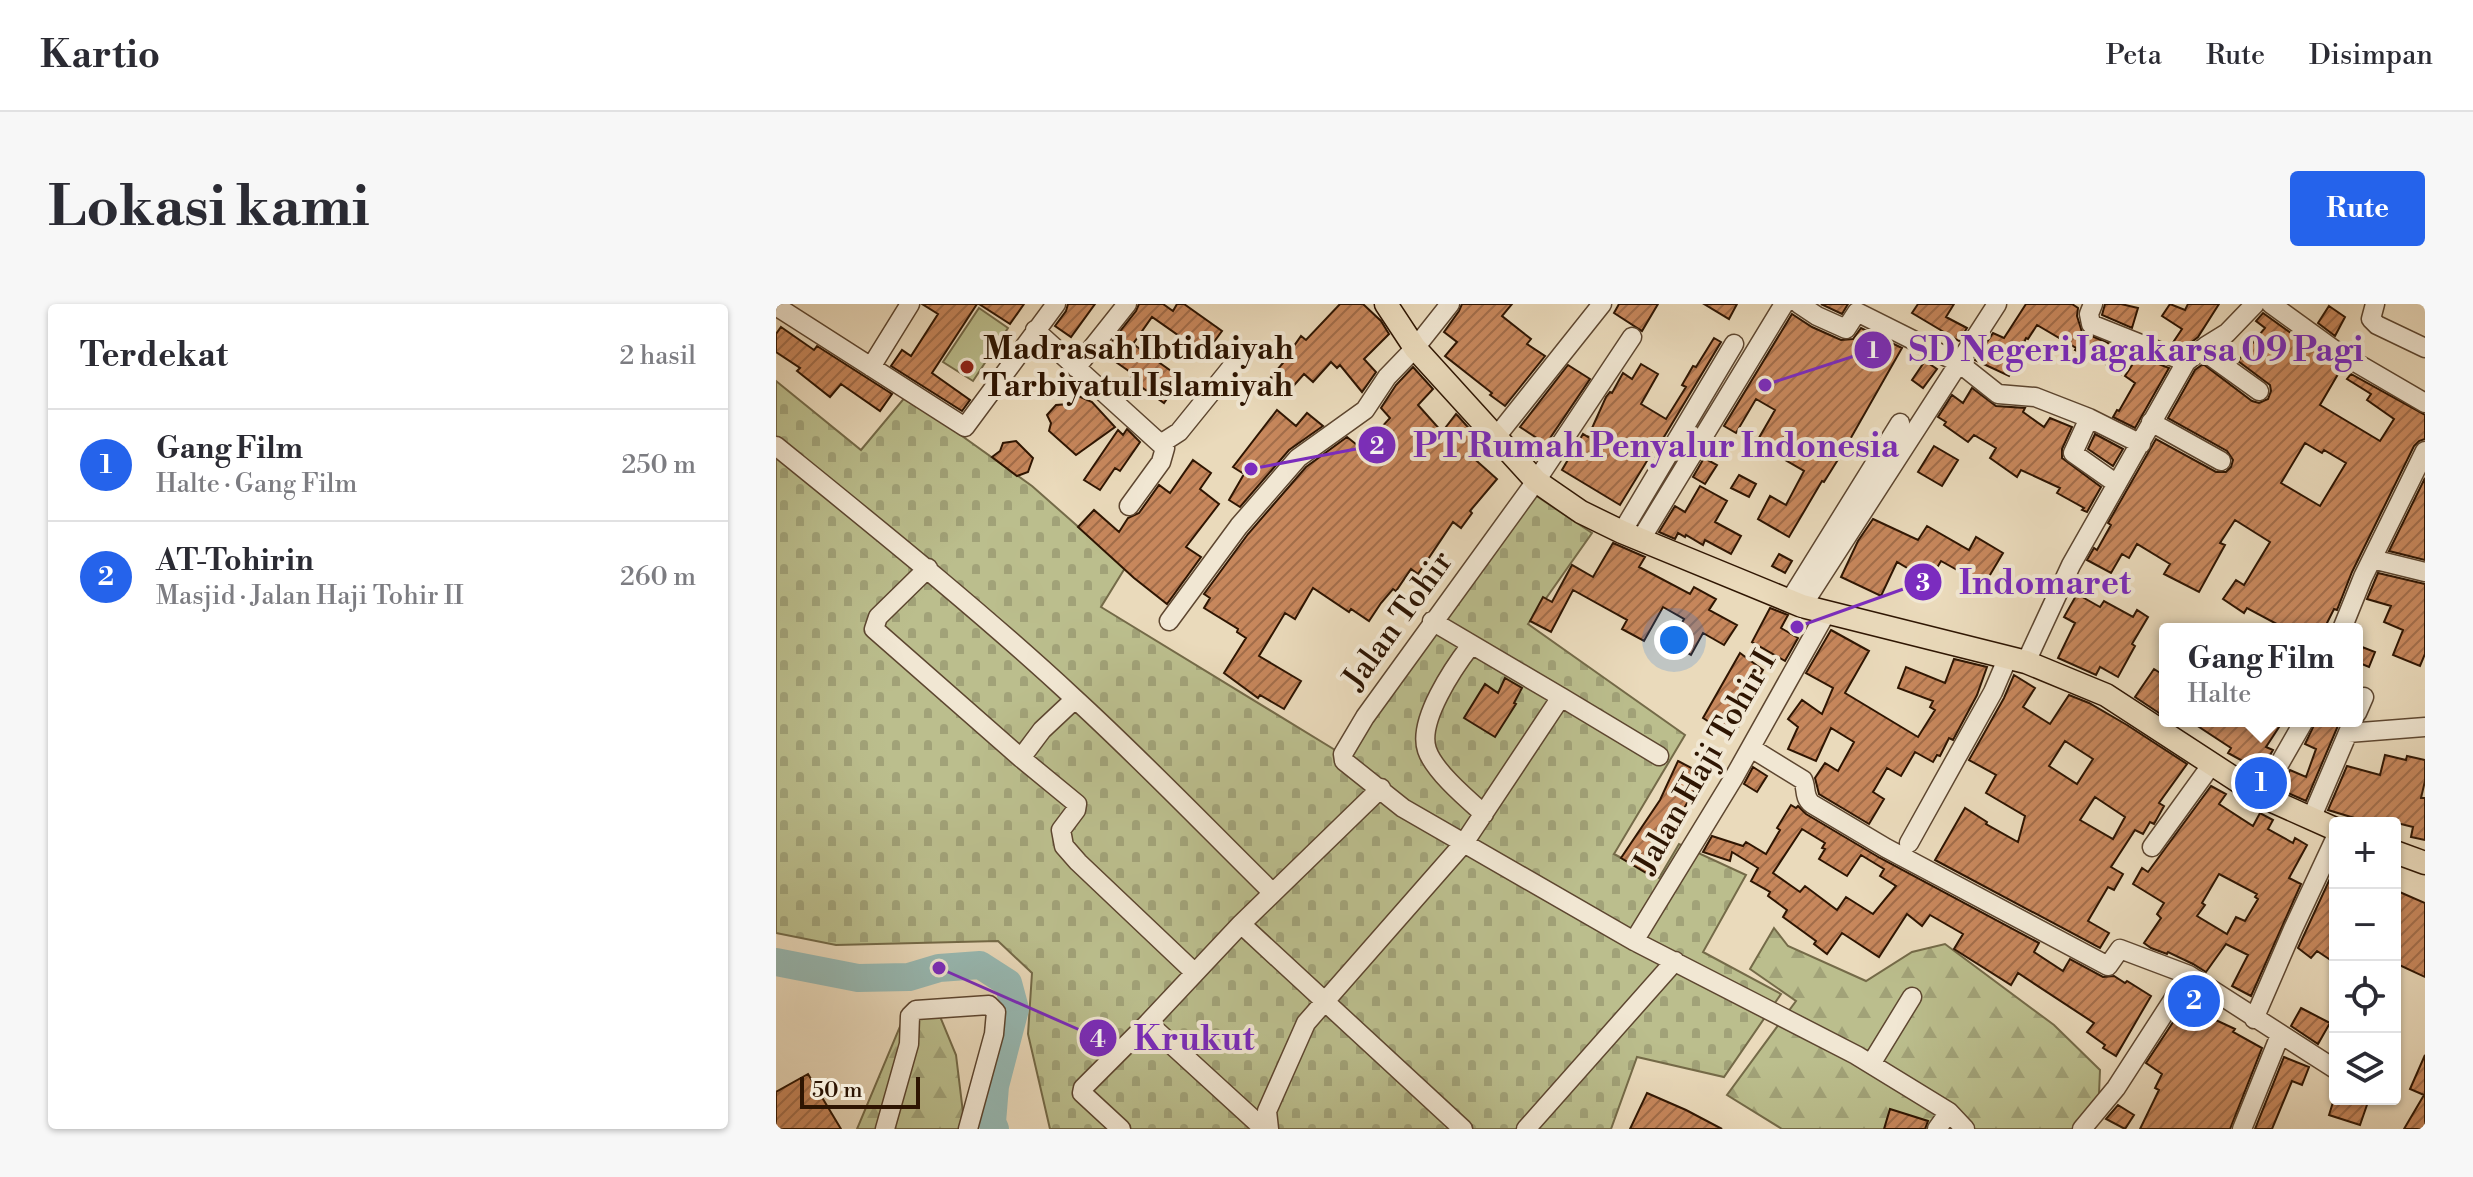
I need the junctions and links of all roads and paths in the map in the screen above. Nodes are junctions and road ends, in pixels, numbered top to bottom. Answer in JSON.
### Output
{"nodes":[{"id":1,"x":910,"y":304,"type":"edge"},
{"id":2,"x":1056,"y":304,"type":"edge"},
{"id":3,"x":1127,"y":304,"type":"edge"},
{"id":4,"x":1387,"y":304,"type":"edge"},
{"id":5,"x":1450,"y":304,"type":"edge"},
{"id":6,"x":1602,"y":304,"type":"edge"},
{"id":7,"x":1784,"y":304,"type":"edge"},
{"id":8,"x":1799,"y":304,"type":"edge"},
{"id":9,"x":1997,"y":304,"type":"edge"},
{"id":10,"x":2093,"y":304,"type":"edge"},
{"id":11,"x":2255,"y":304,"type":"edge"},
{"id":12,"x":2271,"y":304,"type":"edge"},
{"id":13,"x":2375,"y":304,"type":"edge"},
{"id":14,"x":776,"y":306,"type":"edge"},
{"id":15,"x":1035,"y":330,"type":"junction"},
{"id":16,"x":1632,"y":337,"type":"dead end"},
{"id":17,"x":1734,"y":344,"type":"dead end"},
{"id":18,"x":2206,"y":346,"type":"junction"},
{"id":19,"x":1415,"y":348,"type":"junction"},
{"id":20,"x":2425,"y":348,"type":"edge"},
{"id":21,"x":1243,"y":353,"type":"dead end"},
{"id":22,"x":2186,"y":362,"type":"junction"},
{"id":23,"x":1959,"y":363,"type":"junction"},
{"id":24,"x":871,"y":367,"type":"junction"},
{"id":25,"x":1076,"y":368,"type":"junction"},
{"id":26,"x":2259,"y":391,"type":"dead end"},
{"id":27,"x":2425,"y":403,"type":"edge"},
{"id":28,"x":2089,"y":418,"type":"junction"},
{"id":29,"x":2151,"y":422,"type":"junction"},
{"id":30,"x":1900,"y":423,"type":"dead end"},
{"id":31,"x":1496,"y":437,"type":"junction"},
{"id":32,"x":1162,"y":443,"type":"junction"},
{"id":33,"x":2141,"y":444,"type":"junction"},
{"id":34,"x":776,"y":446,"type":"edge"},
{"id":35,"x":2425,"y":451,"type":"edge"},
{"id":36,"x":2221,"y":461,"type":"dead end"},
{"id":37,"x":1536,"y":481,"type":"junction"},
{"id":38,"x":2117,"y":484,"type":"junction"},
{"id":39,"x":1129,"y":506,"type":"dead end"},
{"id":40,"x":1632,"y":535,"type":"junction"},
{"id":41,"x":2372,"y":559,"type":"junction"},
{"id":42,"x":928,"y":568,"type":"junction"},
{"id":43,"x":2425,"y":572,"type":"edge"},
{"id":44,"x":1796,"y":603,"type":"junction"},
{"id":45,"x":1826,"y":613,"type":"junction"},
{"id":46,"x":1169,"y":621,"type":"dead end"},
{"id":47,"x":1432,"y":621,"type":"junction"},
{"id":48,"x":2345,"y":623,"type":"edge"},
{"id":49,"x":1471,"y":645,"type":"junction"},
{"id":50,"x":2017,"y":659,"type":"junction"},
{"id":51,"x":1561,"y":697,"type":"junction"},
{"id":52,"x":1075,"y":699,"type":"junction"},
{"id":53,"x":2301,"y":727,"type":"edge"},
{"id":54,"x":2351,"y":727,"type":"edge"},
{"id":55,"x":2425,"y":727,"type":"edge"},
{"id":56,"x":1751,"y":748,"type":"junction"},
{"id":57,"x":1659,"y":756,"type":"dead end"},
{"id":58,"x":1021,"y":758,"type":"junction"},
{"id":59,"x":2212,"y":764,"type":"junction"},
{"id":60,"x":1381,"y":788,"type":"junction"},
{"id":61,"x":2261,"y":796,"type":"junction"},
{"id":62,"x":1484,"y":814,"type":"junction"},
{"id":63,"x":2311,"y":819,"type":"junction"},
{"id":64,"x":2329,"y":826,"type":"edge"},
{"id":65,"x":1464,"y":843,"type":"junction"},
{"id":66,"x":1909,"y":843,"type":"dead end"},
{"id":67,"x":2152,"y":847,"type":"dead end"},
{"id":68,"x":2329,"y":852,"type":"edge"},
{"id":69,"x":2401,"y":854,"type":"edge"},
{"id":70,"x":2425,"y":863,"type":"edge"},
{"id":71,"x":1273,"y":893,"type":"junction"},
{"id":72,"x":1241,"y":924,"type":"junction"},
{"id":73,"x":1634,"y":941,"type":"junction"},
{"id":74,"x":1675,"y":961,"type":"junction"},
{"id":75,"x":1194,"y":972,"type":"junction"},
{"id":76,"x":2189,"y":975,"type":"junction"},
{"id":77,"x":1912,"y":997,"type":"dead end"},
{"id":78,"x":1325,"y":1000,"type":"junction"},
{"id":79,"x":2258,"y":1021,"type":"junction"},
{"id":80,"x":1148,"y":1023,"type":"junction"},
{"id":81,"x":2280,"y":1035,"type":"junction"},
{"id":82,"x":1871,"y":1064,"type":"junction"},
{"id":83,"x":2329,"y":1065,"type":"edge"},
{"id":84,"x":1949,"y":1112,"type":"junction"},
{"id":85,"x":885,"y":1129,"type":"edge"},
{"id":86,"x":968,"y":1129,"type":"edge"},
{"id":87,"x":1121,"y":1129,"type":"edge"},
{"id":88,"x":1266,"y":1129,"type":"edge"},
{"id":89,"x":1463,"y":1129,"type":"edge"},
{"id":90,"x":1526,"y":1129,"type":"edge"},
{"id":91,"x":1937,"y":1129,"type":"edge"},
{"id":92,"x":1965,"y":1129,"type":"edge"},
{"id":93,"x":2082,"y":1129,"type":"edge"},
{"id":94,"x":2242,"y":1129,"type":"edge"}],
"edges":[{"from":1,"to":24,"type":"street"},
{"from":2,"to":15,"type":"street"},
{"from":3,"to":25,"type":"street"},
{"from":4,"to":19,"type":"main road"},
{"from":5,"to":19,"type":"street"},
{"from":6,"to":31,"type":"street"},
{"from":7,"to":40,"type":"street"},
{"from":8,"to":23,"type":"street"},
{"from":9,"to":23,"type":"street"},
{"from":10,"to":22,"type":"street"},
{"from":11,"to":18,"type":"street"},
{"from":12,"to":27,"type":"street"},
{"from":13,"to":20,"type":"street"},
{"from":14,"to":24,"type":"street"},
{"from":15,"to":24,"type":"street"},
{"from":15,"to":25,"type":"street"},
{"from":16,"to":37,"type":"street","name":"Jalan Tohir"},
{"from":17,"to":40,"type":"street"},
{"from":18,"to":22,"type":"street"},
{"from":18,"to":26,"type":"street"},
{"from":19,"to":31,"type":"main road"},
{"from":19,"to":46,"type":"street"},
{"from":21,"to":32,"type":"street"},
{"from":22,"to":29,"type":"street"},
{"from":23,"to":28,"type":"street"},
{"from":23,"to":44,"type":"street"},
{"from":25,"to":32,"type":"street"},
{"from":28,"to":33,"type":"street"},
{"from":28,"to":38,"type":"street"},
{"from":29,"to":33,"type":"street"},
{"from":29,"to":36,"type":"street"},
{"from":30,"to":44,"type":"street"},
{"from":31,"to":37,"type":"main road"},
{"from":32,"to":39,"type":"street"},
{"from":33,"to":38,"type":"street"},
{"from":34,"to":42,"type":"street"},
{"from":35,"to":41,"type":"street"},
{"from":37,"to":40,"type":"main road"},
{"from":37,"to":47,"type":"street","name":"Jalan Tohir"},
{"from":38,"to":50,"type":"street"},
{"from":40,"to":44,"type":"main road"},
{"from":41,"to":43,"type":"street"},
{"from":41,"to":48,"type":"street"},
{"from":42,"to":52,"type":"street"},
{"from":42,"to":58,"type":"street"},
{"from":44,"to":45,"type":"main road"},
{"from":45,"to":50,"type":"main road"},
{"from":45,"to":56,"type":"street","name":"Jalan Haji Tohir I"},
{"from":47,"to":49,"type":"street"},
{"from":47,"to":60,"type":"street","name":"Jalan Tohir"},
{"from":49,"to":51,"type":"street"},
{"from":49,"to":62,"type":"street"},
{"from":50,"to":59,"type":"main road"},
{"from":50,"to":66,"type":"street"},
{"from":51,"to":57,"type":"street"},
{"from":51,"to":62,"type":"street"},
{"from":52,"to":58,"type":"street"},
{"from":52,"to":71,"type":"street"},
{"from":53,"to":61,"type":"street"},
{"from":54,"to":55,"type":"street"},
{"from":54,"to":63,"type":"street"},
{"from":56,"to":73,"type":"street","name":"Jalan Haji Tohir I"},
{"from":56,"to":76,"type":"street"},
{"from":58,"to":75,"type":"street"},
{"from":59,"to":61,"type":"main road"},
{"from":59,"to":67,"type":"street"},
{"from":60,"to":65,"type":"street"},
{"from":60,"to":71,"type":"street"},
{"from":61,"to":63,"type":"main road"},
{"from":62,"to":65,"type":"street"},
{"from":63,"to":64,"type":"main road"},
{"from":65,"to":73,"type":"street"},
{"from":65,"to":78,"type":"street"},
{"from":68,"to":79,"type":"street"},
{"from":69,"to":70,"type":"main road"},
{"from":71,"to":72,"type":"street"},
{"from":72,"to":75,"type":"street"},
{"from":72,"to":78,"type":"street"},
{"from":73,"to":74,"type":"street"},
{"from":74,"to":82,"type":"street"},
{"from":74,"to":90,"type":"street"},
{"from":75,"to":80,"type":"street"},
{"from":76,"to":79,"type":"street"},
{"from":76,"to":93,"type":"street"},
{"from":77,"to":82,"type":"street"},
{"from":78,"to":88,"type":"street"},
{"from":78,"to":89,"type":"street"},
{"from":79,"to":81,"type":"street"},
{"from":80,"to":87,"type":"street"},
{"from":80,"to":88,"type":"street"},
{"from":81,"to":83,"type":"street"},
{"from":81,"to":94,"type":"street"},
{"from":82,"to":84,"type":"street"},
{"from":84,"to":91,"type":"street"},
{"from":84,"to":92,"type":"street"},
{"from":85,"to":86,"type":"street"}]}
